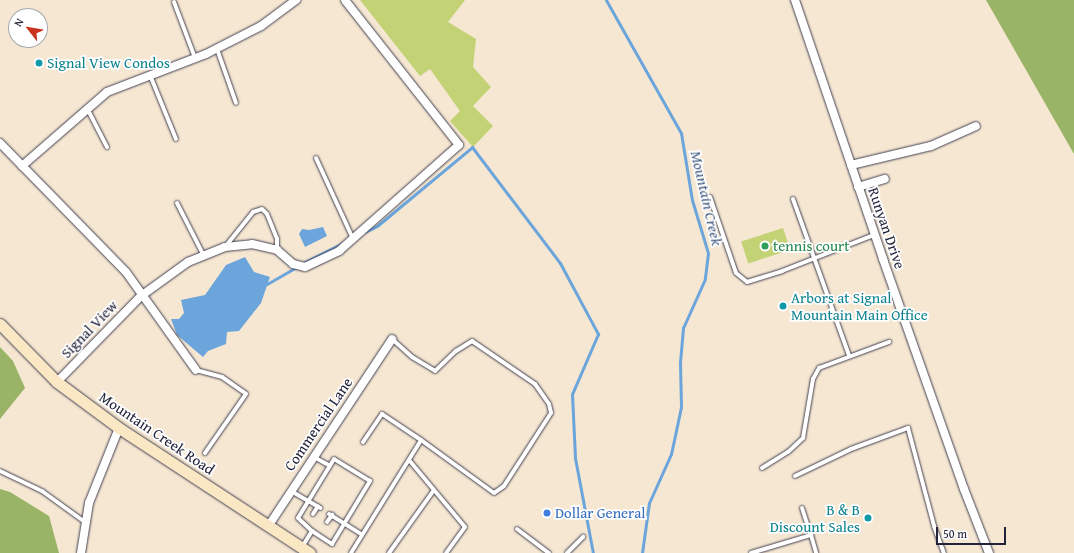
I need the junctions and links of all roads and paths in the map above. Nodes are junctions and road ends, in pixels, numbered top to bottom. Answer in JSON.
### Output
{"nodes":[{"id":1,"x":296,"y":0,"type":"edge"},
{"id":2,"x":345,"y":0,"type":"edge"},
{"id":3,"x":795,"y":0,"type":"edge"},
{"id":4,"x":174,"y":2,"type":"dead end"},
{"id":5,"x":217,"y":48,"type":"junction"},
{"id":6,"x":194,"y":58,"type":"junction"},
{"id":7,"x":150,"y":75,"type":"junction"},
{"id":8,"x":236,"y":103,"type":"dead end"},
{"id":9,"x":87,"y":108,"type":"junction"},
{"id":10,"x":976,"y":126,"type":"dead end"},
{"id":11,"x":176,"y":139,"type":"dead end"},
{"id":12,"x":0,"y":143,"type":"edge"},
{"id":13,"x":107,"y":147,"type":"dead end"},
{"id":14,"x":316,"y":158,"type":"dead end"},
{"id":15,"x":851,"y":165,"type":"junction"},
{"id":16,"x":22,"y":166,"type":"junction"},
{"id":17,"x":885,"y":178,"type":"dead end"},
{"id":18,"x":858,"y":187,"type":"junction"},
{"id":19,"x":710,"y":197,"type":"dead end"},
{"id":20,"x":793,"y":199,"type":"dead end"},
{"id":21,"x":177,"y":203,"type":"dead end"},
{"id":22,"x":874,"y":234,"type":"junction"},
{"id":23,"x":353,"y":238,"type":"junction"},
{"id":24,"x":225,"y":247,"type":"junction"},
{"id":25,"x":277,"y":250,"type":"junction"},
{"id":26,"x":204,"y":256,"type":"junction"},
{"id":27,"x":814,"y":259,"type":"junction"},
{"id":28,"x":141,"y":296,"type":"junction"},
{"id":29,"x":0,"y":324,"type":"edge"},
{"id":30,"x":392,"y":339,"type":"joint"},
{"id":31,"x":889,"y":342,"type":"dead end"},
{"id":32,"x":849,"y":355,"type":"junction"},
{"id":33,"x":196,"y":370,"type":"joint"},
{"id":34,"x":57,"y":382,"type":"junction"},
{"id":35,"x":119,"y":428,"type":"junction"},
{"id":36,"x":421,"y":440,"type":"junction"},
{"id":37,"x":363,"y":442,"type":"dead end"},
{"id":38,"x":205,"y":453,"type":"dead end"},
{"id":39,"x":314,"y":457,"type":"junction"},
{"id":40,"x":409,"y":460,"type":"junction"},
{"id":41,"x":330,"y":466,"type":"junction"},
{"id":42,"x":762,"y":468,"type":"dead end"},
{"id":43,"x":0,"y":471,"type":"edge"},
{"id":44,"x":795,"y":476,"type":"dead end"},
{"id":45,"x":434,"y":490,"type":"junction"},
{"id":46,"x":291,"y":491,"type":"junction"},
{"id":47,"x":307,"y":500,"type":"junction"},
{"id":48,"x":802,"y":508,"type":"dead end"},
{"id":49,"x":313,"y":514,"type":"dead end"},
{"id":50,"x":327,"y":522,"type":"dead end"},
{"id":51,"x":344,"y":523,"type":"junction"},
{"id":52,"x":86,"y":524,"type":"junction"},
{"id":53,"x":268,"y":525,"type":"junction"},
{"id":54,"x":517,"y":529,"type":"dead end"},
{"id":55,"x":312,"y":531,"type":"junction"},
{"id":56,"x":362,"y":535,"type":"junction"},
{"id":57,"x":811,"y":535,"type":"junction"},
{"id":58,"x":583,"y":537,"type":"dead end"},
{"id":59,"x":306,"y":550,"type":"edge"},
{"id":60,"x":81,"y":553,"type":"edge"},
{"id":61,"x":351,"y":553,"type":"edge"},
{"id":62,"x":389,"y":553,"type":"edge"},
{"id":63,"x":446,"y":553,"type":"edge"},
{"id":64,"x":548,"y":553,"type":"edge"},
{"id":65,"x":568,"y":553,"type":"edge"},
{"id":66,"x":751,"y":553,"type":"edge"},
{"id":67,"x":816,"y":553,"type":"edge"},
{"id":68,"x":944,"y":553,"type":"edge"},
{"id":69,"x":989,"y":553,"type":"edge"}],
"edges":[{"from":1,"to":5,"type":"street"},
{"from":2,"to":23,"type":"street"},
{"from":3,"to":15,"type":"street","name":"Runyan Drive"},
{"from":4,"to":6,"type":"lane"},
{"from":5,"to":6,"type":"street"},
{"from":5,"to":8,"type":"lane"},
{"from":6,"to":7,"type":"street"},
{"from":7,"to":9,"type":"street"},
{"from":7,"to":11,"type":"lane"},
{"from":9,"to":13,"type":"lane"},
{"from":9,"to":16,"type":"street"},
{"from":10,"to":15,"type":"street"},
{"from":12,"to":16,"type":"street"},
{"from":14,"to":23,"type":"lane"},
{"from":15,"to":18,"type":"street","name":"Runyan Drive"},
{"from":16,"to":28,"type":"street"},
{"from":17,"to":18,"type":"street"},
{"from":18,"to":22,"type":"street","name":"Runyan Drive"},
{"from":19,"to":27,"type":"lane"},
{"from":20,"to":27,"type":"lane"},
{"from":21,"to":26,"type":"lane"},
{"from":22,"to":27,"type":"lane"},
{"from":22,"to":69,"type":"street","name":"Runyan Drive"},
{"from":23,"to":25,"type":"street"},
{"from":24,"to":25,"type":"street","name":"Signal View"},
{"from":24,"to":25,"type":"lane"},
{"from":24,"to":26,"type":"street","name":"Signal View"},
{"from":26,"to":28,"type":"street","name":"Signal View"},
{"from":27,"to":32,"type":"lane"},
{"from":28,"to":33,"type":"street"},
{"from":28,"to":34,"type":"street","name":"Signal View"},
{"from":29,"to":34,"type":"main road","name":"Mountain Creek Road"},
{"from":30,"to":36,"type":"lane"},
{"from":30,"to":39,"type":"street","name":"Commercial Lane"},
{"from":31,"to":32,"type":"lane"},
{"from":32,"to":42,"type":"lane"},
{"from":33,"to":38,"type":"lane"},
{"from":34,"to":35,"type":"main road","name":"Mountain Creek Road"},
{"from":35,"to":52,"type":"street"},
{"from":35,"to":53,"type":"main road","name":"Mountain Creek Road"},
{"from":36,"to":37,"type":"lane"},
{"from":36,"to":40,"type":"lane"},
{"from":39,"to":41,"type":"lane"},
{"from":39,"to":46,"type":"street","name":"Commercial Lane"},
{"from":40,"to":45,"type":"lane"},
{"from":40,"to":56,"type":"lane"},
{"from":41,"to":47,"type":"lane"},
{"from":41,"to":51,"type":"lane"},
{"from":43,"to":52,"type":"lane"},
{"from":44,"to":68,"type":"lane"},
{"from":45,"to":62,"type":"lane"},
{"from":45,"to":63,"type":"lane"},
{"from":46,"to":47,"type":"lane"},
{"from":46,"to":53,"type":"street","name":"Commercial Lane"},
{"from":47,"to":49,"type":"lane"},
{"from":47,"to":55,"type":"lane"},
{"from":48,"to":57,"type":"lane"},
{"from":50,"to":51,"type":"lane"},
{"from":51,"to":55,"type":"lane"},
{"from":51,"to":56,"type":"lane"},
{"from":52,"to":60,"type":"street"},
{"from":53,"to":59,"type":"main road","name":"Mountain Creek Road"},
{"from":54,"to":64,"type":"lane"},
{"from":55,"to":59,"type":"lane"},
{"from":56,"to":61,"type":"lane"},
{"from":57,"to":66,"type":"lane"},
{"from":57,"to":67,"type":"lane"},
{"from":58,"to":65,"type":"lane"}]}
